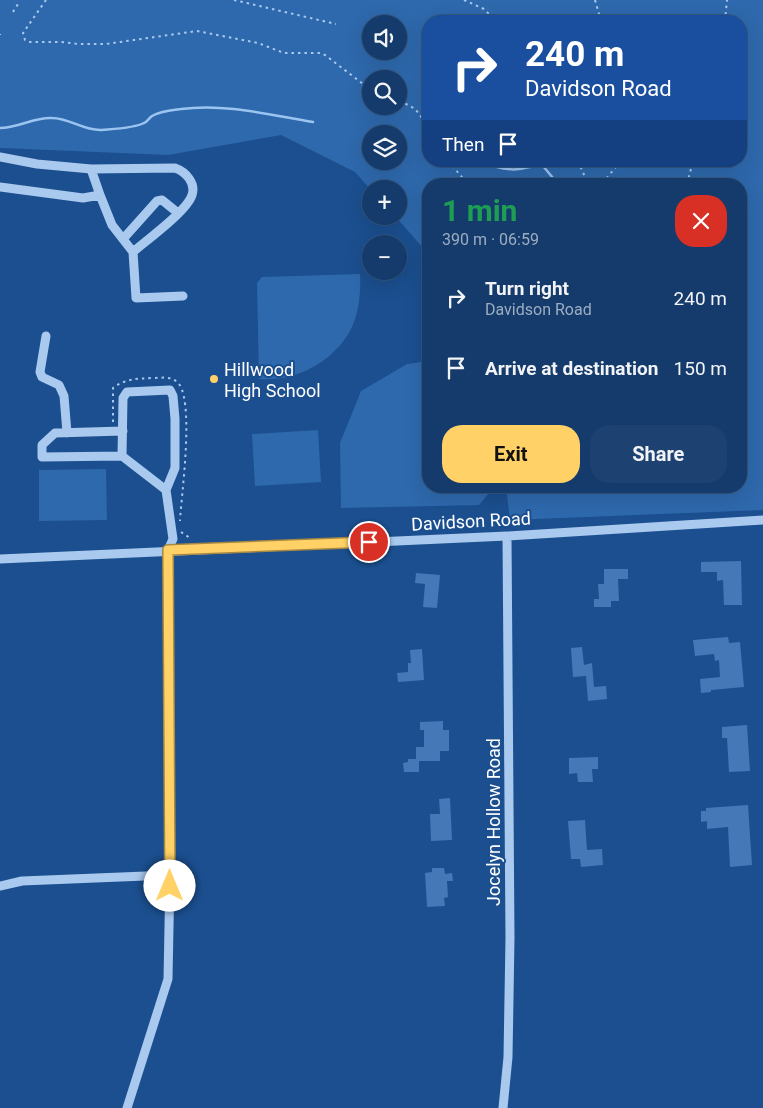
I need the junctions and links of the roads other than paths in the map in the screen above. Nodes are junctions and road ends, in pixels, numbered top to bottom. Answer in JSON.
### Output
{"nodes":[{"id":1,"x":0,"y":157,"type":"edge"},
{"id":2,"x":91,"y":169,"type":"junction"},
{"id":3,"x":0,"y":188,"type":"edge"},
{"id":4,"x":100,"y":195,"type":"junction"},
{"id":5,"x":178,"y":213,"type":"junction"},
{"id":6,"x":123,"y":239,"type":"junction"},
{"id":7,"x":133,"y":252,"type":"junction"},
{"id":8,"x":183,"y":296,"type":"dead end"},
{"id":9,"x":46,"y":336,"type":"dead end"},
{"id":10,"x":123,"y":431,"type":"junction"},
{"id":11,"x":67,"y":433,"type":"junction"},
{"id":12,"x":122,"y":456,"type":"junction"},
{"id":13,"x":166,"y":490,"type":"junction"},
{"id":14,"x":763,"y":520,"type":"edge"},
{"id":15,"x":507,"y":536,"type":"junction"},
{"id":16,"x":168,"y":550,"type":"junction"},
{"id":17,"x":0,"y":559,"type":"edge"},
{"id":18,"x":170,"y":875,"type":"junction"},
{"id":19,"x":0,"y":886,"type":"edge"},
{"id":20,"x":127,"y":1108,"type":"edge"},
{"id":21,"x":503,"y":1108,"type":"edge"}],
"edges":[{"from":1,"to":2,"type":"street"},
{"from":2,"to":4,"type":"street"},
{"from":2,"to":5,"type":"street"},
{"from":3,"to":4,"type":"street"},
{"from":4,"to":6,"type":"street"},
{"from":5,"to":6,"type":"street"},
{"from":5,"to":7,"type":"street"},
{"from":6,"to":7,"type":"street"},
{"from":7,"to":8,"type":"street"},
{"from":9,"to":11,"type":"street"},
{"from":10,"to":11,"type":"street"},
{"from":10,"to":12,"type":"street"},
{"from":10,"to":13,"type":"street"},
{"from":11,"to":12,"type":"street"},
{"from":12,"to":13,"type":"street"},
{"from":13,"to":16,"type":"street"},
{"from":14,"to":15,"type":"street","name":"Davidson Road"},
{"from":15,"to":16,"type":"street","name":"Davidson Road"},
{"from":15,"to":21,"type":"street","name":"Jocelyn Hollow Road"},
{"from":16,"to":17,"type":"street","name":"Davidson Road"},
{"from":16,"to":18,"type":"street"},
{"from":18,"to":19,"type":"street"},
{"from":18,"to":20,"type":"street"}]}
